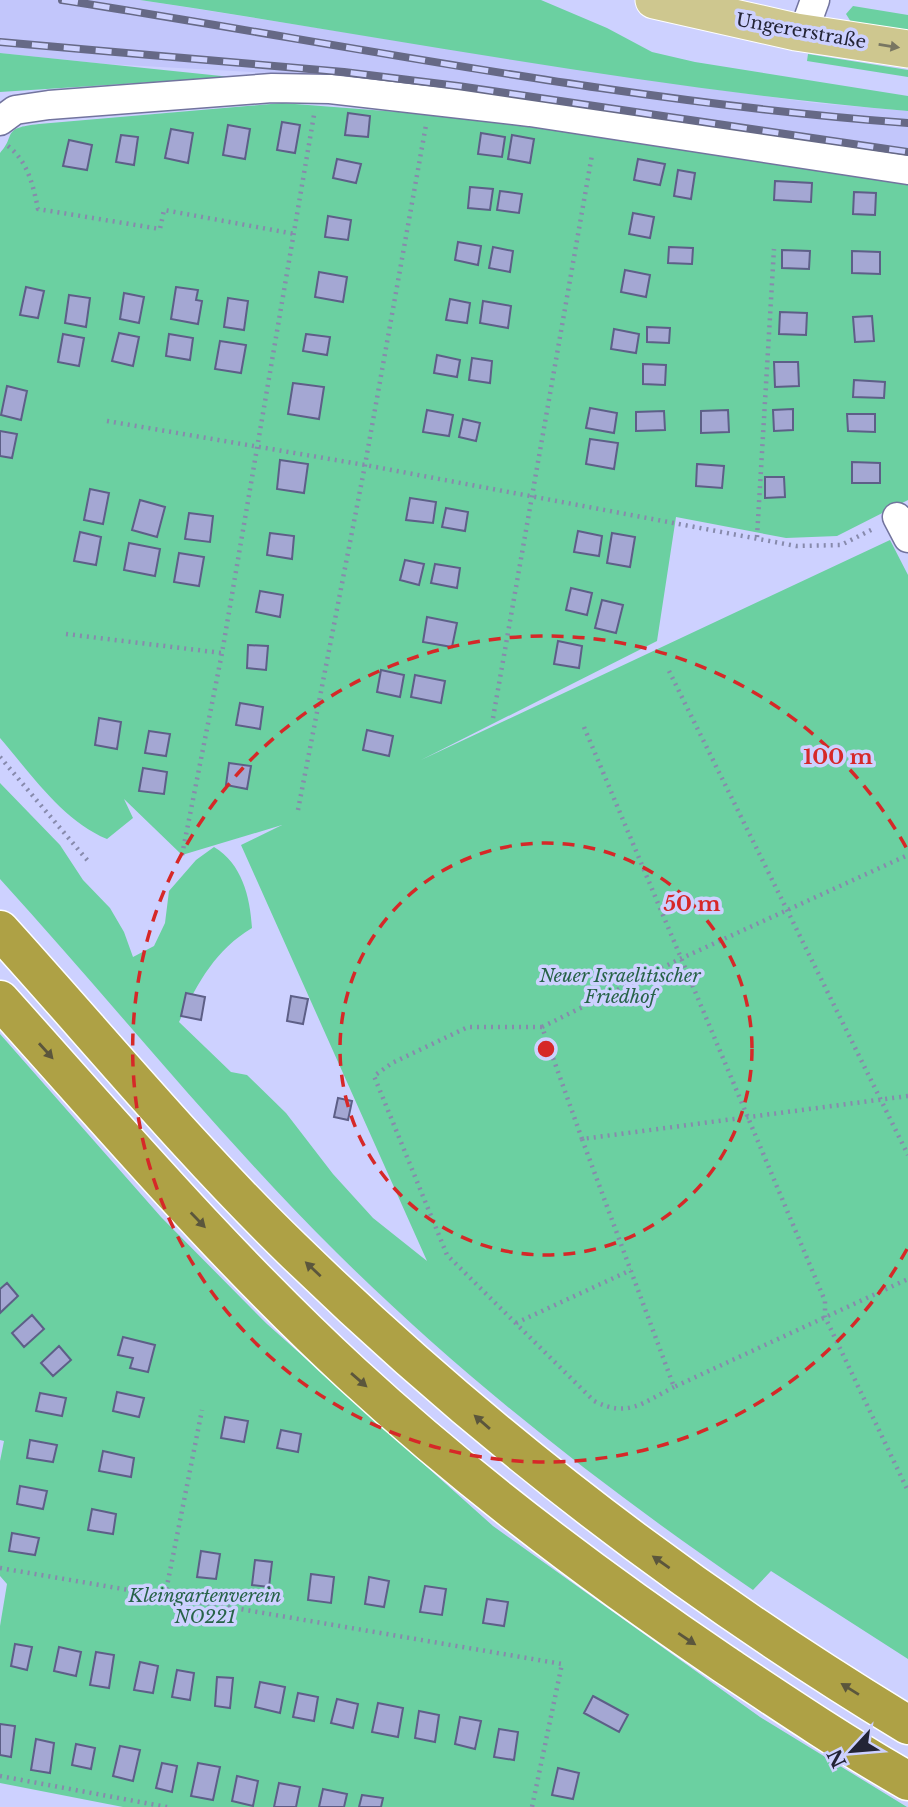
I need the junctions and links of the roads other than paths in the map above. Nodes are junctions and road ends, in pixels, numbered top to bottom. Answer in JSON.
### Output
{"nodes":[{"id":1,"x":654,"y":0,"type":"edge"},
{"id":2,"x":809,"y":17,"type":"edge"},
{"id":3,"x":908,"y":49,"type":"edge"},
{"id":4,"x":0,"y":121,"type":"edge"},
{"id":5,"x":908,"y":170,"type":"edge"},
{"id":6,"x":0,"y":930,"type":"edge"},
{"id":7,"x":0,"y":1000,"type":"edge"},
{"id":8,"x":908,"y":1725,"type":"edge"},
{"id":9,"x":908,"y":1780,"type":"edge"}],
"edges":[{"from":1,"to":2,"type":"main road","name":"Ungererstraße"},
{"from":2,"to":3,"type":"main road","name":"Ungererstraße","one_way":true},
{"from":4,"to":5,"type":"lane"},
{"from":8,"to":6,"type":"highway","one_way":true},
{"from":7,"to":9,"type":"highway","one_way":true}]}
